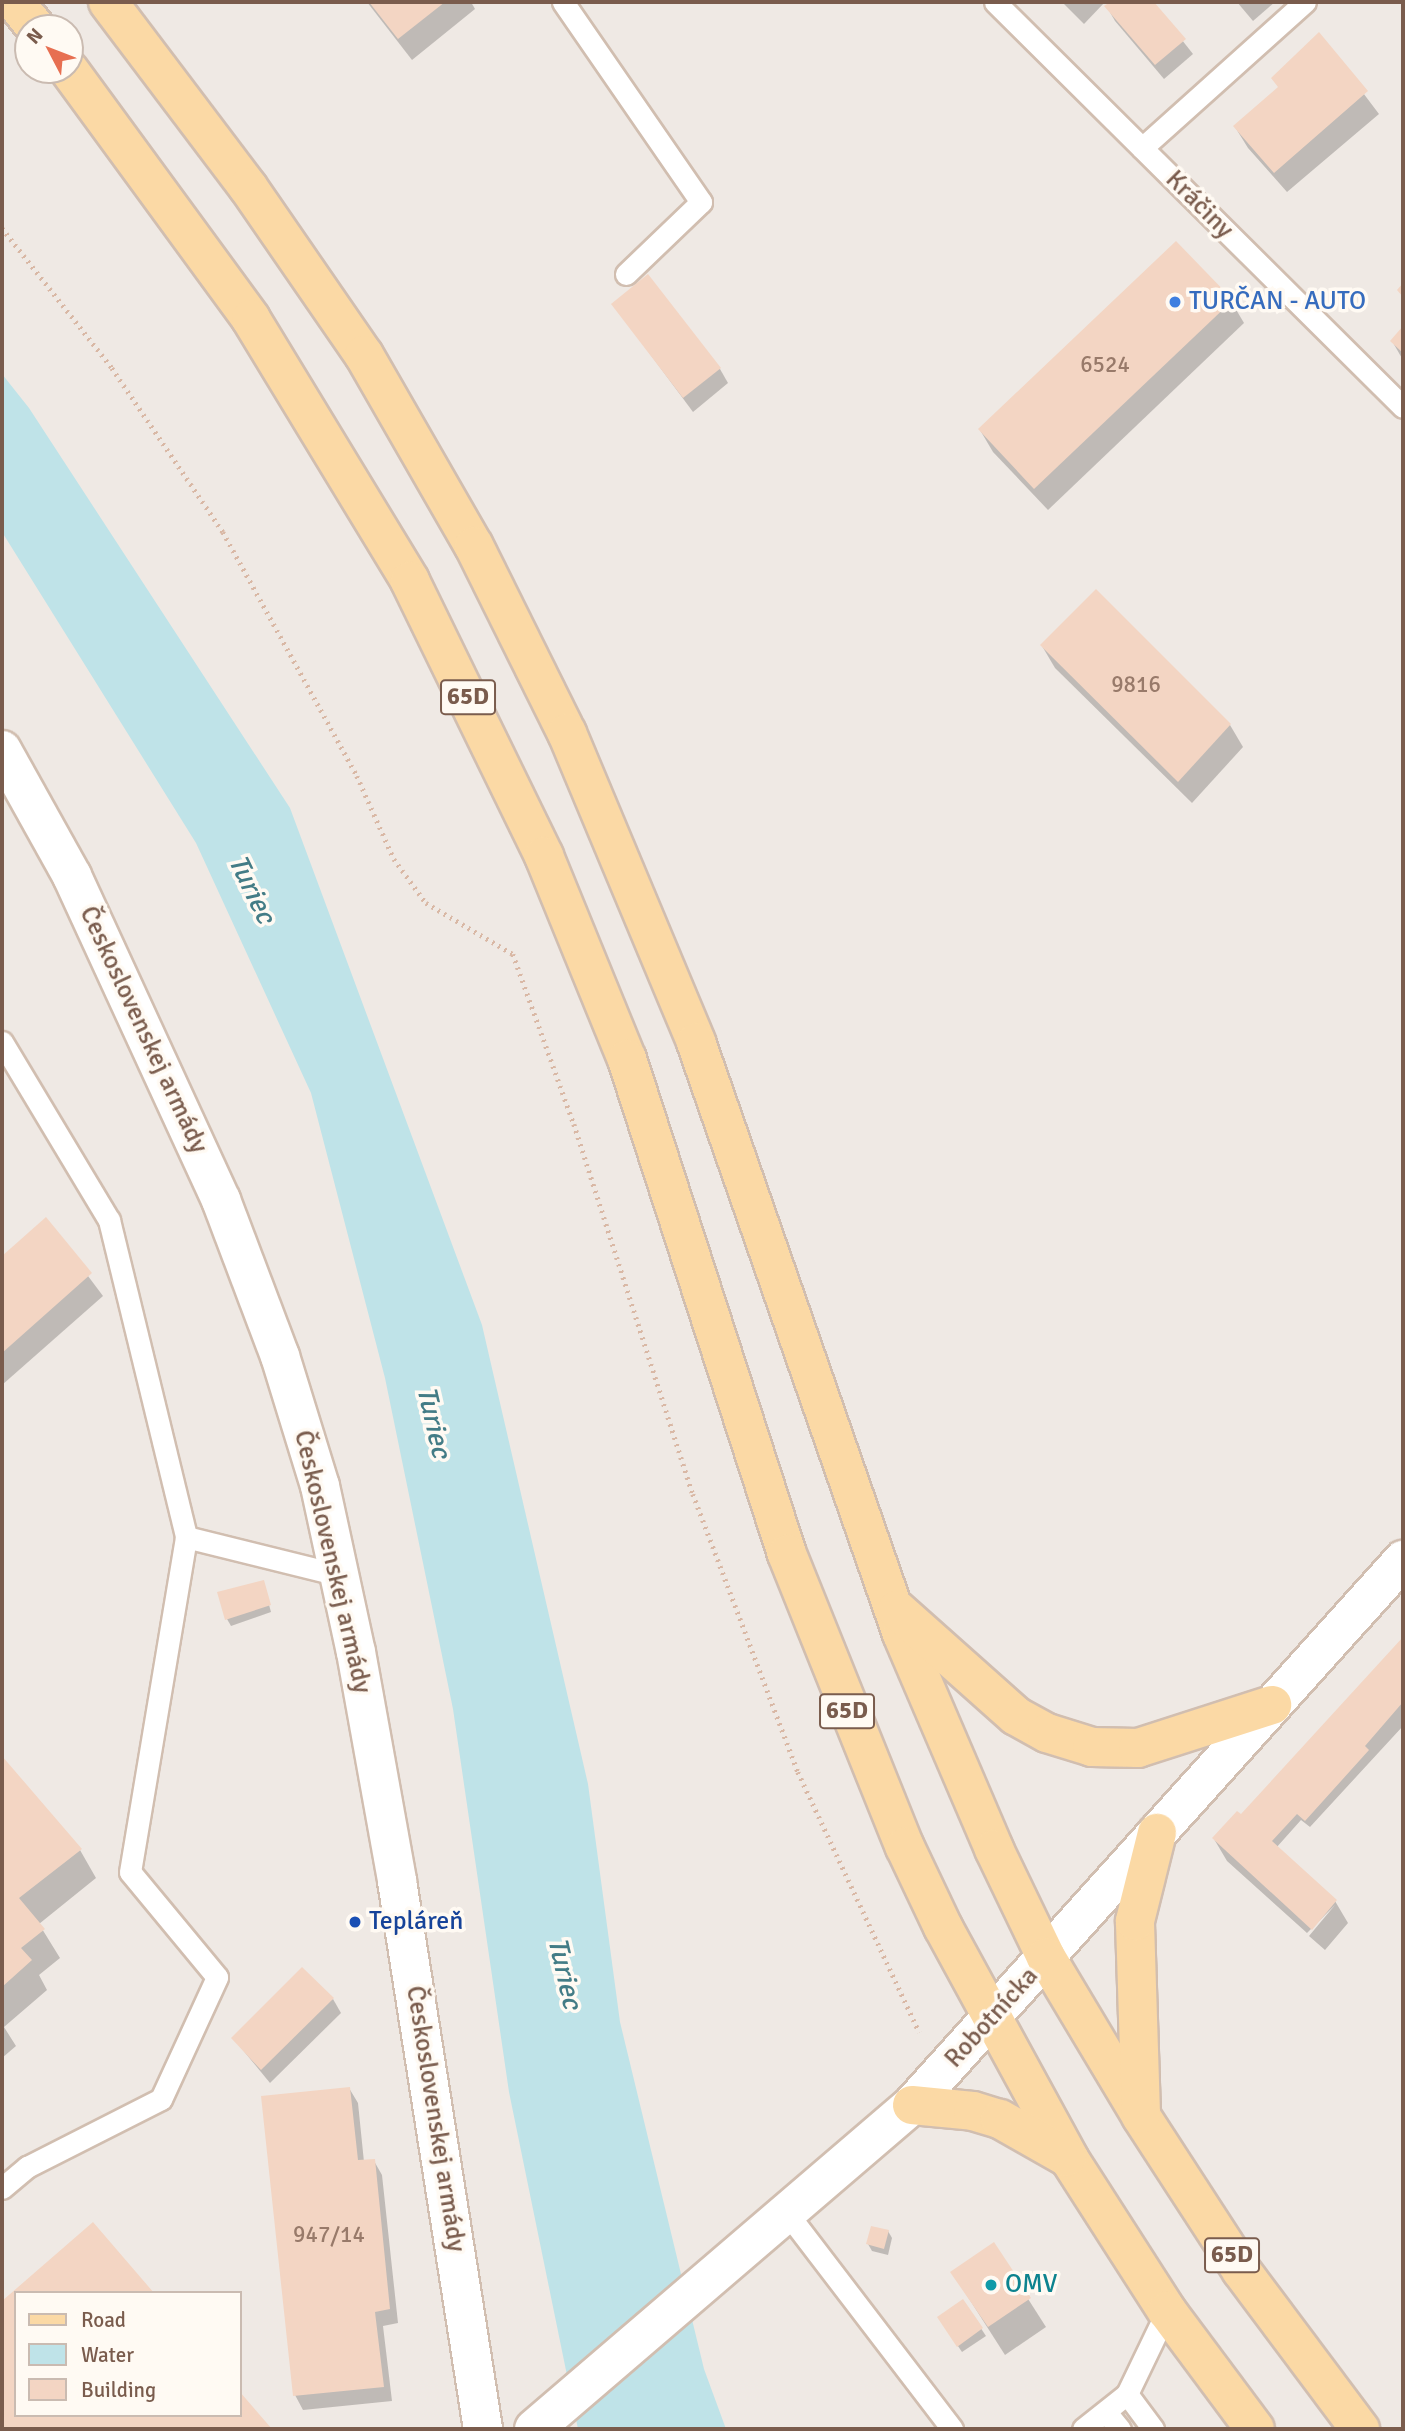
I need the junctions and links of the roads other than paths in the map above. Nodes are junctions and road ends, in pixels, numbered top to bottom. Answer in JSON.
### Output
{"nodes":[{"id":1,"x":108,"y":2,"type":"edge"},
{"id":2,"x":563,"y":2,"type":"edge"},
{"id":3,"x":995,"y":2,"type":"edge"},
{"id":4,"x":1305,"y":2,"type":"edge"},
{"id":5,"x":79,"y":84,"type":"edge"},
{"id":6,"x":1142,"y":148,"type":"junction"},
{"id":7,"x":626,"y":274,"type":"dead end"},
{"id":8,"x":1403,"y":407,"type":"edge"},
{"id":9,"x":2,"y":750,"type":"edge"},
{"id":10,"x":2,"y":1042,"type":"edge"},
{"id":11,"x":186,"y":1537,"type":"junction"},
{"id":12,"x":1403,"y":1560,"type":"edge"},
{"id":13,"x":340,"y":1575,"type":"junction"},
{"id":14,"x":893,"y":1606,"type":"junction"},
{"id":15,"x":1272,"y":1705,"type":"junction"},
{"id":16,"x":1157,"y":1833,"type":"junction"},
{"id":17,"x":1046,"y":1957,"type":"junction"},
{"id":18,"x":993,"y":2018,"type":"junction"},
{"id":19,"x":912,"y":2105,"type":"junction"},
{"id":20,"x":1141,"y":2116,"type":"junction"},
{"id":21,"x":1070,"y":2160,"type":"junction"},
{"id":22,"x":2,"y":2188,"type":"edge"},
{"id":23,"x":787,"y":2213,"type":"junction"},
{"id":24,"x":1167,"y":2311,"type":"junction"},
{"id":25,"x":1128,"y":2394,"type":"junction"},
{"id":26,"x":1106,"y":2412,"type":"junction"},
{"id":27,"x":483,"y":2429,"type":"edge"},
{"id":28,"x":534,"y":2429,"type":"edge"},
{"id":29,"x":951,"y":2429,"type":"edge"},
{"id":30,"x":1084,"y":2429,"type":"edge"},
{"id":31,"x":1120,"y":2429,"type":"edge"},
{"id":32,"x":1153,"y":2429,"type":"edge"},
{"id":33,"x":1255,"y":2429,"type":"edge"},
{"id":34,"x":1360,"y":2429,"type":"edge"}],
"edges":[{"from":1,"to":14,"type":"main road","number":"65D"},
{"from":2,"to":7,"type":"lane"},
{"from":3,"to":6,"type":"lane","name":"Kráčiny"},
{"from":4,"to":6,"type":"lane"},
{"from":5,"to":18,"type":"main road","number":"65D"},
{"from":6,"to":8,"type":"lane","name":"Kráčiny"},
{"from":9,"to":13,"type":"street","name":"Československej armády"},
{"from":10,"to":11,"type":"lane"},
{"from":11,"to":13,"type":"lane"},
{"from":11,"to":22,"type":"lane"},
{"from":12,"to":15,"type":"street","name":"Robotnícka"},
{"from":13,"to":27,"type":"street","name":"Československej armády"},
{"from":14,"to":15,"type":"main road"},
{"from":14,"to":17,"type":"main road","number":"65D"},
{"from":15,"to":16,"type":"street","name":"Robotnícka"},
{"from":16,"to":17,"type":"street","name":"Robotnícka"},
{"from":16,"to":20,"type":"main road"},
{"from":17,"to":18,"type":"street","name":"Robotnícka"},
{"from":17,"to":20,"type":"main road","number":"65D"},
{"from":18,"to":19,"type":"street","name":"Robotnícka"},
{"from":18,"to":21,"type":"main road","number":"65D"},
{"from":19,"to":21,"type":"main road"},
{"from":19,"to":23,"type":"street","name":"Robotnícka"},
{"from":20,"to":34,"type":"main road","number":"65D"},
{"from":21,"to":24,"type":"main road","number":"65D"},
{"from":23,"to":28,"type":"street","name":"Robotnícka"},
{"from":23,"to":29,"type":"lane"},
{"from":24,"to":25,"type":"lane"},
{"from":24,"to":33,"type":"main road","number":"65D"},
{"from":25,"to":26,"type":"lane"},
{"from":25,"to":32,"type":"lane"},
{"from":26,"to":30,"type":"lane"},
{"from":26,"to":31,"type":"lane"}]}
